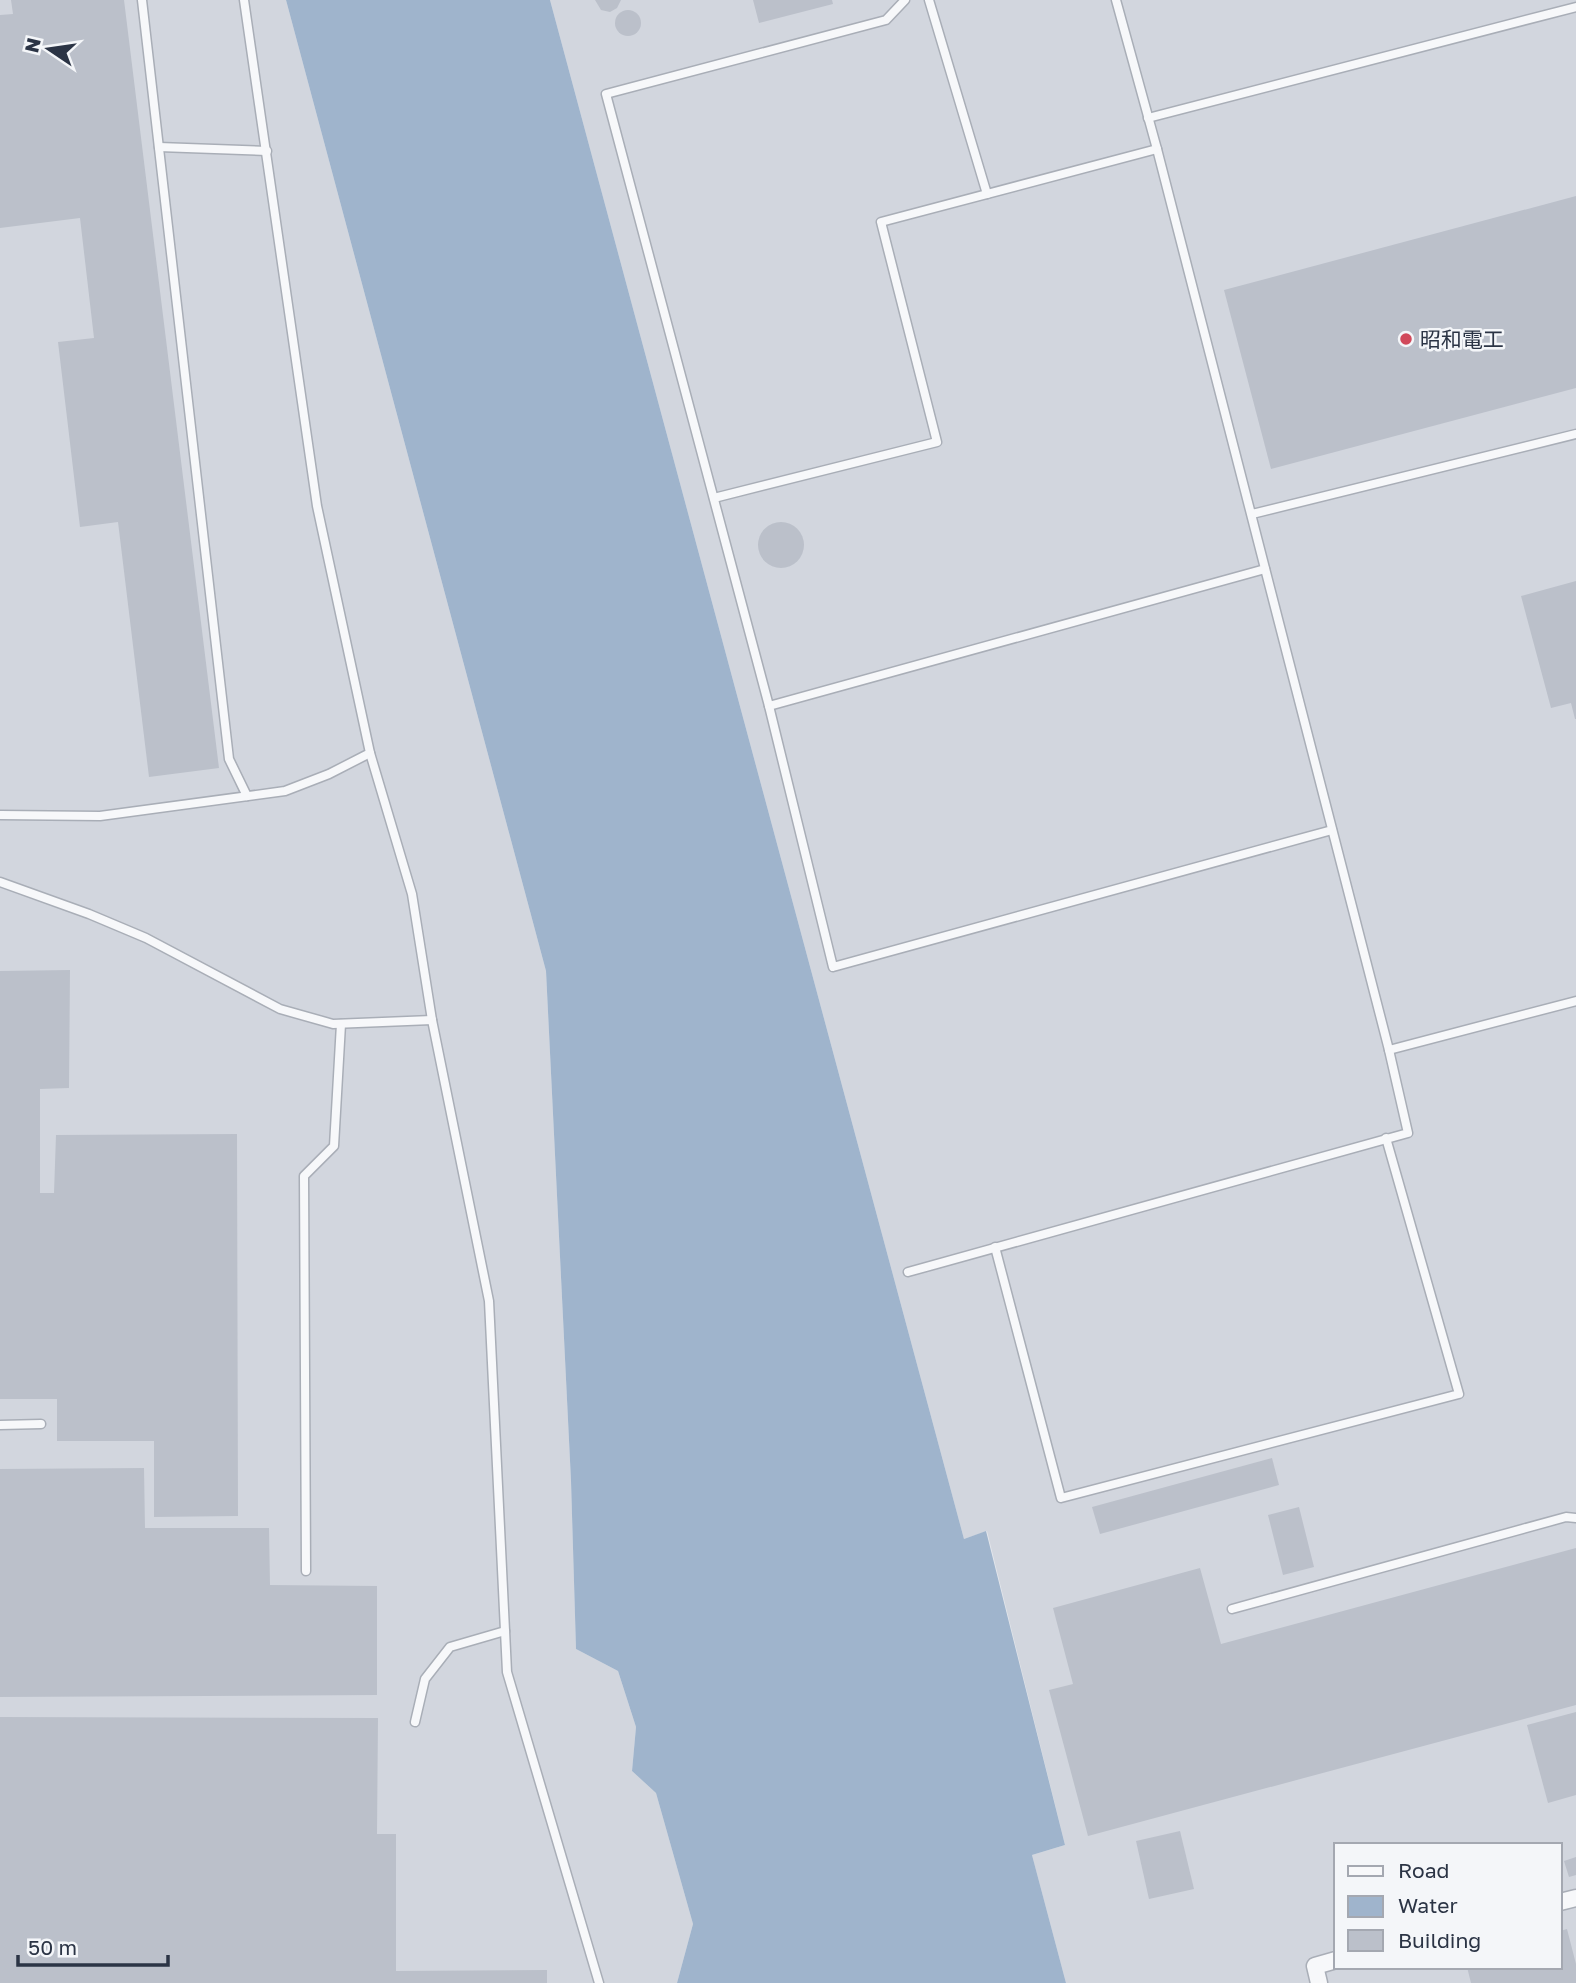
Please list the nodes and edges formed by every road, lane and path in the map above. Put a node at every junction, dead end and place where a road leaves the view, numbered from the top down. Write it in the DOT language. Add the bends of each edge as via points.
graph roads {
  1 [pos="142,0"];
  2 [pos="244,0"];
  3 [pos="905,0"];
  4 [pos="929,0"];
  5 [pos="1116,0"];
  6 [pos="1576,7"];
  7 [pos="1148,118"];
  8 [pos="159,147"];
  9 [pos="1157,149"];
  10 [pos="267,151"];
  11 [pos="987,194"];
  12 [pos="1576,433"];
  13 [pos="714,498"];
  14 [pos="1252,514"];
  15 [pos="1265,569"];
  16 [pos="769,706"];
  17 [pos="370,753"];
  18 [pos="247,796"];
  19 [pos="0,816"];
  20 [pos="1332,830"];
  21 [pos="0,882"];
  22 [pos="1576,1001"];
  23 [pos="432,1020"];
  24 [pos="341,1024"];
  25 [pos="1389,1050"];
  26 [pos="1386,1139"];
  27 [pos="995,1247"];
  28 [pos="908,1272"];
  29 [pos="41,1424"];
  30 [pos="0,1425"];
  31 [pos="1576,1518"];
  32 [pos="306,1571"];
  33 [pos="1232,1609"];
  34 [pos="505,1631"];
  35 [pos="415,1722"];
  36 [pos="1334,1961"];
  37 [pos="599,1983"];
  38 [pos="1319,1983"];
  1 -- 8 [label="lane"];
  2 -- 10 [label="lane"];
  3 -- 13 [label="lane" via="886,20 606,94"];
  4 -- 11 [label="lane"];
  5 -- 7 [label="lane"];
  6 -- 7 [label="lane"];
  7 -- 9 [label="lane"];
  8 -- 10 [label="lane"];
  8 -- 18 [label="lane" via="229,759"];
  9 -- 11 [label="lane"];
  9 -- 14 [label="lane"];
  10 -- 17 [label="lane" via="317,506"];
  11 -- 13 [label="lane" via="881,222 937,442"];
  12 -- 14 [label="lane"];
  13 -- 16 [label="lane"];
  14 -- 15 [label="lane"];
  15 -- 16 [label="lane"];
  15 -- 20 [label="lane"];
  16 -- 20 [label="lane" via="833,967"];
  17 -- 18 [label="lane" via="285,791"];
  17 -- 23 [label="lane" via="412,894"];
  18 -- 19 [label="lane" via="100,816"];
  20 -- 25 [label="lane"];
  21 -- 24 [label="lane" via="146,938 280,1009"];
  22 -- 25 [label="lane"];
  23 -- 24 [label="lane"];
  23 -- 34 [label="lane" via="489,1301"];
  24 -- 32 [label="lane" via="334,1146 304,1177"];
  25 -- 26 [label="lane" via="1408,1133"];
  26 -- 27 [label="lane"];
  26 -- 27 [label="lane" via="1459,1394 1061,1497"];
  27 -- 28 [label="lane"];
  29 -- 30 [label="lane"];
  31 -- 33 [label="lane" via="1566,1517"];
  34 -- 35 [label="lane" via="450,1647 425,1679"];
  34 -- 37 [label="lane" via="507,1672"];
  36 -- 38 [label="street" via="1315,1966"];
}
